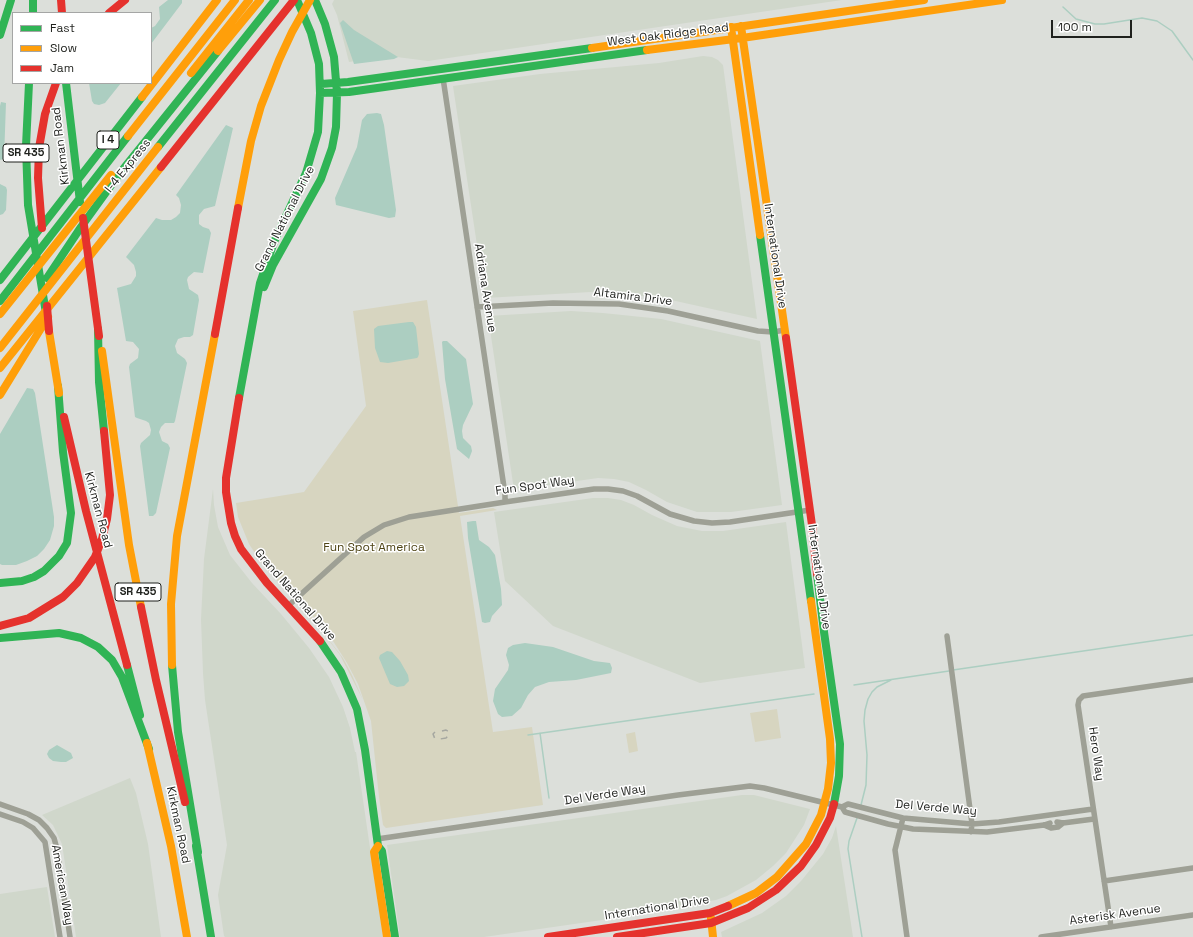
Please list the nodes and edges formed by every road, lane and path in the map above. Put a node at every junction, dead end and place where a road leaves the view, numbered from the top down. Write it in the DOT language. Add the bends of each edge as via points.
graph roads {
  1 [pos="11,0"];
  2 [pos="33,0"];
  3 [pos="125,0"];
  4 [pos="217,0"];
  5 [pos="235,0"];
  6 [pos="249,0"];
  7 [pos="260,0"];
  8 [pos="275,0"];
  9 [pos="294,0"];
  10 [pos="297,0"];
  11 [pos="924,0"];
  12 [pos="1002,0"];
  13 [pos="61,1"];
  14 [pos="314,1"];
  15 [pos="974,2"];
  16 [pos="33,12"];
  17 [pos="62,12"];
  18 [pos="110,12"];
  19 [pos="741,26"];
  20 [pos="731,27"];
  21 [pos="0,35"];
  22 [pos="742,38"];
  23 [pos="733,39"];
  24 [pos="443,78"];
  25 [pos="337,83"];
  26 [pos="29,84"];
  27 [pos="66,84"];
  28 [pos="152,84"];
  29 [pos="152,84"];
  30 [pos="321,84"];
  31 [pos="55,86"];
  32 [pos="320,93"];
  33 [pos="337,93"];
  34 [pos="752,174"];
  35 [pos="755,199"];
  36 [pos="767,199"];
  37 [pos="770,222"];
  38 [pos="79,268"];
  39 [pos="0,280"];
  40 [pos="0,301"];
  41 [pos="477,307"];
  42 [pos="256,308"];
  43 [pos="0,314"];
  44 [pos="98,329"];
  45 [pos="785,330"];
  46 [pos="49,331"];
  47 [pos="773,332"];
  48 [pos="8,338"];
  49 [pos="0,348"];
  50 [pos="0,368"];
  51 [pos="58,386"];
  52 [pos="0,395"];
  53 [pos="505,502"];
  54 [pos="810,510"];
  55 [pos="798,512"];
  56 [pos="0,583"];
  57 [pos="288,606"];
  58 [pos="0,626"];
  59 [pos="947,636"];
  60 [pos="0,638"];
  61 [pos="1193,680"];
  62 [pos="149,749"];
  63 [pos="825,802"];
  64 [pos="0,804"];
  65 [pos="838,806"];
  66 [pos="1093,809"];
  67 [pos="0,814"];
  68 [pos="1043,816"];
  69 [pos="903,818"];
  70 [pos="1094,819"];
  71 [pos="44,824"];
  72 [pos="972,824"];
  73 [pos="1047,824"];
  74 [pos="901,826"];
  75 [pos="37,831"];
  76 [pos="971,832"];
  77 [pos="378,843"];
  78 [pos="57,849"];
  79 [pos="47,850"];
  80 [pos="198,852"];
  81 [pos="1193,868"];
  82 [pos="1104,881"];
  83 [pos="710,913"];
  84 [pos="1193,915"];
  85 [pos="711,923"];
  86 [pos="633,925"];
  87 [pos="1111,927"];
  88 [pos="60,937"];
  89 [pos="70,937"];
  90 [pos="187,937"];
  91 [pos="211,937"];
  92 [pos="387,937"];
  93 [pos="395,937"];
  94 [pos="548,937"];
  95 [pos="618,937"];
  96 [pos="713,937"];
  97 [pos="907,937"];
  98 [pos="1041,937"];
  1 -- 21 [label="main road"];
  2 -- 16 [label="main road"];
  3 -- 18 [label="main road"];
  4 -- 28 [label="main road, I 4"];
  5 -- 40 [label="main road, I-4 Express"];
  6 -- 43 [label="main road"];
  7 -- 48 [label="main road" via="120,172"];
  8 -- 48 [label="main road, I-4 Express"];
  9 -- 38 [label="main road"];
  10 -- 30 [label="main road, Grand National Drive" via="317,55"];
  11 -- 19 [label="main road, West Oak Ridge Road"];
  12 -- 15 [label="main road, West Oak Ridge Road"];
  13 -- 17 [label="main road"];
  14 -- 25 [label="main road, Grand National Drive" via="330,38"];
  14 -- 80 [label="main road" via="290,36 261,106 249,149 177,536 172,579 172,673 178,732"];
  15 -- 22 [label="main road, West Oak Ridge Road" via="846,24"];
  19 -- 20 [label="main road, West Oak Ridge Road"];
  19 -- 22 [label="main road, International Drive"];
  20 -- 23 [label="main road, International Drive"];
  20 -- 25 [label="main road, West Oak Ridge Road"];
  22 -- 23 [label="main road, West Oak Ridge Road"];
  22 -- 36 [label="main road, International Drive"];
  23 -- 24 [label="main road, West Oak Ridge Road"];
  23 -- 34 [label="main road, International Drive"];
  24 -- 33 [label="main road, West Oak Ridge Road"];
  24 -- 41 [label="street, Adriana Avenue"];
  25 -- 30 [label="main road, West Oak Ridge Road"];
  25 -- 33 [label="main road, Grand National Drive"];
  26 -- 46 [label="main road, Kirkman Road / SR 435" via="26,156 30,223"];
  27 -- 44 [label="main road, Kirkman Road / SR 435"];
  29 -- 39 [label="main road, I 4"];
  30 -- 32 [label="main road, Grand National Drive"];
  31 -- 46 [label="main road" via="39,143 38,173"];
  32 -- 33 [label="main road, West Oak Ridge Road"];
  32 -- 42 [label="main road, Grand National Drive" via="318,132 309,163 264,268"];
  33 -- 42 [label="main road, Grand National Drive" via="336,127 321,179 273,265"];
  34 -- 35 [label="main road, International Drive"];
  34 -- 36 [label="main road"];
  35 -- 37 [label="main road" via="761,204"];
  35 -- 47 [label="main road, International Drive"];
  36 -- 37 [label="main road, International Drive"];
  37 -- 45 [label="main road, International Drive"];
  38 -- 50 [label="main road"];
  38 -- 52 [label="main road"];
  41 -- 47 [label="street, Altamira Drive" via="553,302 619,304"];
  41 -- 53 [label="street, Adriana Avenue"];
  42 -- 57 [label="main road, Grand National Drive" via="229,456 227,498 231,523 241,548"];
  44 -- 58 [label="main road" via="99,382 110,495 104,534 89,566 70,590 51,606 24,619"];
  44 -- 80 [label="main road, Kirkman Road / SR 435" via="129,545 143,622"];
  45 -- 47 [label="street, Altamira Drive"];
  45 -- 54 [label="main road, International Drive"];
  46 -- 51 [label="main road, Kirkman Road / SR 435"];
  47 -- 55 [label="main road, International Drive"];
  48 -- 49 [label="main road, I-4 Express"];
  51 -- 56 [label="main road" via="63,452 71,508 70,534 59,556 41,573 22,581"];
  51 -- 62 [label="main road, Kirkman Road / SR 435" via="78,482"];
  53 -- 55 [label="street, Fun Spot Way" via="608,489 637,496 682,518 712,523"];
  53 -- 57 [label="street, Fun Spot Way" via="409,516 384,525 355,544"];
  54 -- 55 [label="street, Fun Spot Way"];
  54 -- 65 [label="main road, International Drive" via="840,744"];
  55 -- 63 [label="main road, International Drive" via="830,739 831,775"];
  57 -- 77 [label="main road, Grand National Drive" via="319,639 334,660 342,672 357,709"];
  59 -- 72 [label="street"];
  60 -- 62 [label="main road" via="59,633 81,638 98,647 121,673"];
  61 -- 66 [label="street, Hero Way" via="1083,696 1079,700"];
  62 -- 90 [label="main road, Kirkman Road / SR 435" via="172,852"];
  63 -- 65 [label="street, Del Verde Way"];
  63 -- 77 [label="street, Del Verde Way" via="750,786 678,795"];
  63 -- 83 [label="main road, International Drive" via="806,844 777,878 745,899"];
  64 -- 71 [label="street, American Way" via="28,814"];
  65 -- 69 [label="street, Del Verde Way" via="848,804"];
  65 -- 74 [label="street, Del Verde Way" via="845,812"];
  65 -- 85 [label="main road, International Drive" via="816,845 785,882 748,908"];
  66 -- 68 [label="street, Del Verde Way"];
  66 -- 70 [label="street, Hero Way"];
  67 -- 75 [label="street" via="23,822"];
  68 -- 72 [label="street, Del Verde Way"];
  68 -- 73 [label="street"];
  69 -- 72 [label="street, Del Verde Way"];
  69 -- 74 [label="street"];
  70 -- 73 [label="street, Del Verde Way" via="1060,823 1058,827 1051,828"];
  70 -- 82 [label="street, Hero Way"];
  71 -- 75 [label="street"];
  71 -- 78 [label="street, American Way" via="54,838"];
  72 -- 76 [label="street"];
  73 -- 76 [label="street, Del Verde Way"];
  74 -- 76 [label="street, Del Verde Way"];
  74 -- 97 [label="street" via="896,860"];
  75 -- 79 [label="street, American Way"];
  77 -- 92 [label="main road, Grand National Drive" via="374,852"];
  77 -- 93 [label="main road, Grand National Drive" via="382,852"];
  78 -- 79 [label="street"];
  78 -- 89 [label="street, American Way"];
  79 -- 88 [label="street, American Way"];
  80 -- 91 [label="main road, Kirkman Road / SR 435"];
  81 -- 82 [label="street"];
  82 -- 87 [label="street, Hero Way"];
  83 -- 85 [label="main road"];
  83 -- 86 [label="main road, International Drive"];
  84 -- 87 [label="street, Asterisk Avenue"];
  85 -- 95 [label="main road, International Drive"];
  85 -- 96 [label="main road"];
  86 -- 94 [label="main road, International Drive"];
  86 -- 95 [label="main road"];
  87 -- 98 [label="street, Asterisk Avenue"];
}
